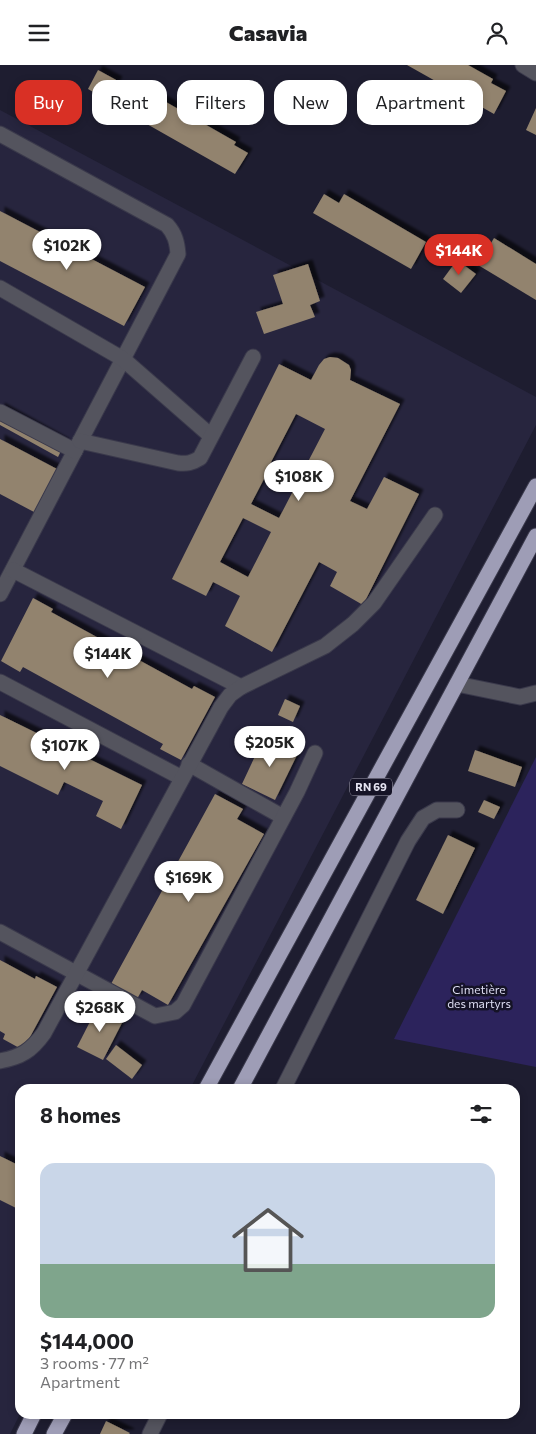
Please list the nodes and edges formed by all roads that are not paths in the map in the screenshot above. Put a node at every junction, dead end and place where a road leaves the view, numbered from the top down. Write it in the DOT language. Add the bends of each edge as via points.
graph roads {
  1 [pos="523,65"];
  2 [pos="536,73"];
  3 [pos="0,134"];
  4 [pos="0,288"];
  5 [pos="253,357"];
  6 [pos="123,359"];
  7 [pos="0,412"];
  8 [pos="212,436"];
  9 [pos="78,446"];
  10 [pos="536,486"];
  11 [pos="435,515"];
  12 [pos="536,536"];
  13 [pos="12,570"];
  14 [pos="1,589"];
  15 [pos="0,683"];
  16 [pos="458,683"];
  17 [pos="240,687"];
  18 [pos="536,693"];
  19 [pos="315,753"];
  20 [pos="189,764"];
  21 [pos="182,778"];
  22 [pos="457,810"];
  23 [pos="283,817"];
  24 [pos="0,933"];
  25 [pos="76,973"];
  26 [pos="0,1061"];
  27 [pos="209,1084"];
  28 [pos="243,1084"];
  29 [pos="286,1084"];
  30 [pos="32,1419"];
  31 [pos="62,1419"];
  32 [pos="158,1419"];
  33 [pos="24,1434"];
  34 [pos="54,1434"];
  35 [pos="150,1434"];
  1 -- 2 [label="lane"];
  3 -- 6 [label="lane" via="167,225 174,233 178,254"];
  4 -- 6 [label="lane"];
  5 -- 8 [label="lane"];
  6 -- 8 [label="lane"];
  6 -- 9 [label="lane"];
  7 -- 9 [label="lane"];
  8 -- 9 [label="lane" via="200,458 186,464"];
  9 -- 13 [label="lane"];
  10 -- 27 [label="highway, RN 69"];
  11 -- 17 [label="lane" via="374,603 353,624 325,645"];
  12 -- 16 [label="highway, RN 69"];
  13 -- 14 [label="lane"];
  13 -- 17 [label="lane"];
  15 -- 21 [label="lane"];
  16 -- 18 [label="lane" via="520,697"];
  16 -- 28 [label="highway, RN 69"];
  17 -- 20 [label="lane" via="221,707"];
  19 -- 23 [label="lane"];
  20 -- 21 [label="lane"];
  20 -- 23 [label="lane"];
  21 -- 25 [label="lane"];
  22 -- 29 [label="lane" via="437,810 423,818 408,841"];
  23 -- 25 [label="lane" via="183,1005 174,1012 155,1016"];
  24 -- 25 [label="lane"];
  25 -- 26 [label="lane" via="36,1044 26,1053"];
  30 -- 33 [label="highway"];
  31 -- 34 [label="highway"];
  32 -- 35 [label="lane"];
}
